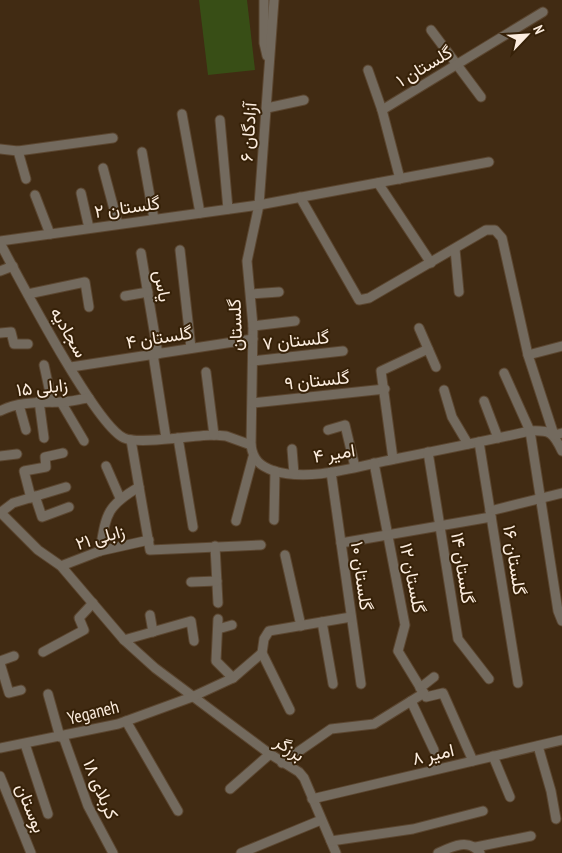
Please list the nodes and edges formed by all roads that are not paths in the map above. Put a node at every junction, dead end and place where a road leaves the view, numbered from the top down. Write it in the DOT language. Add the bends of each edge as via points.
graph roads {
  1 [pos="263,1"];
  2 [pos="275,1"];
  3 [pos="543,12"];
  4 [pos="431,30"];
  5 [pos="268,61"];
  6 [pos="457,64"];
  7 [pos="368,70"];
  8 [pos="480,97"];
  9 [pos="304,100"];
  10 [pos="267,108"];
  11 [pos="382,110"];
  12 [pos="182,114"];
  13 [pos="220,120"];
  14 [pos="113,138"];
  15 [pos="0,149"];
  16 [pos="18,151"];
  17 [pos="142,152"];
  18 [pos="489,162"];
  19 [pos="103,168"];
  20 [pos="400,178"];
  21 [pos="26,179"];
  22 [pos="378,183"];
  23 [pos="81,193"];
  24 [pos="35,195"];
  25 [pos="300,197"];
  26 [pos="259,205"];
  27 [pos="228,209"];
  28 [pos="200,213"];
  29 [pos="154,220"];
  30 [pos="118,224"];
  31 [pos="89,228"];
  32 [pos="50,234"];
  33 [pos="0,242"];
  34 [pos="455,249"];
  35 [pos="180,250"];
  36 [pos="141,253"];
  37 [pos="430,264"];
  38 [pos="12,266"];
  39 [pos="0,271"];
  40 [pos="148,292"];
  41 [pos="279,292"];
  42 [pos="459,292"];
  43 [pos="28,294"];
  44 [pos="251,294"];
  45 [pos="124,296"];
  46 [pos="89,307"];
  47 [pos="295,321"];
  48 [pos="253,326"];
  49 [pos="419,328"];
  50 [pos="0,333"];
  51 [pos="253,339"];
  52 [pos="28,344"];
  53 [pos="562,346"];
  54 [pos="191,348"];
  55 [pos="428,350"];
  56 [pos="343,351"];
  57 [pos="156,354"];
  58 [pos="528,355"];
  59 [pos="253,361"];
  60 [pos="44,364"];
  61 [pos="71,367"];
  62 [pos="436,367"];
  63 [pos="206,372"];
  64 [pos="504,373"];
  65 [pos="385,389"];
  66 [pos="444,390"];
  67 [pos="89,398"];
  68 [pos="484,401"];
  69 [pos="39,402"];
  70 [pos="56,402"];
  71 [pos="253,403"];
  72 [pos="19,405"];
  73 [pos="0,411"];
  74 [pos="26,430"];
  75 [pos="328,430"];
  76 [pos="530,431"];
  77 [pos="558,434"];
  78 [pos="214,435"];
  79 [pos="44,438"];
  80 [pos="166,438"];
  81 [pos="178,438"];
  82 [pos="498,438"];
  83 [pos="131,440"];
  84 [pos="84,441"];
  85 [pos="479,442"];
  86 [pos="468,444"];
  87 [pos="251,445"];
  88 [pos="292,449"];
  89 [pos="562,450"];
  90 [pos="428,452"];
  91 [pos="64,453"];
  92 [pos="17,454"];
  93 [pos="0,456"];
  94 [pos="253,457"];
  95 [pos="393,459"];
  96 [pos="374,463"];
  97 [pos="106,466"];
  98 [pos="355,467"];
  99 [pos="275,471"];
  100 [pos="331,472"];
  101 [pos="294,474"];
  102 [pos="66,487"];
  103 [pos="139,487"];
  104 [pos="562,493"];
  105 [pos="33,497"];
  106 [pos="120,498"];
  107 [pos="540,500"];
  108 [pos="68,508"];
  109 [pos="0,513"];
  110 [pos="491,514"];
  111 [pos="274,520"];
  112 [pos="236,521"];
  113 [pos="193,526"];
  114 [pos="439,526"];
  115 [pos="388,534"];
  116 [pos="149,540"];
  117 [pos="341,543"];
  118 [pos="215,546"];
  119 [pos="261,546"];
  120 [pos="100,551"];
  121 [pos="285,555"];
  122 [pos="61,566"];
  123 [pos="217,581"];
  124 [pos="191,582"];
  125 [pos="93,603"];
  126 [pos="218,603"];
  127 [pos="150,615"];
  128 [pos="351,617"];
  129 [pos="218,620"];
  130 [pos="562,621"];
  131 [pos="322,622"];
  132 [pos="232,626"];
  133 [pos="301,626"];
  134 [pos="218,629"];
  135 [pos="152,632"];
  136 [pos="124,640"];
  137 [pos="194,641"];
  138 [pos="43,652"];
  139 [pos="262,653"];
  140 [pos="14,656"];
  141 [pos="0,662"];
  142 [pos="2,676"];
  143 [pos="434,677"];
  144 [pos="233,678"];
  145 [pos="490,679"];
  146 [pos="518,683"];
  147 [pos="334,684"];
  148 [pos="361,684"];
  149 [pos="21,690"];
  150 [pos="422,690"];
  151 [pos="48,694"];
  152 [pos="192,697"];
  153 [pos="411,701"];
  154 [pos="290,710"];
  155 [pos="126,721"];
  156 [pos="62,736"];
  157 [pos="562,740"];
  158 [pos="25,744"];
  159 [pos="538,746"];
  160 [pos="0,748"];
  161 [pos="434,750"];
  162 [pos="270,754"];
  163 [pos="493,756"];
  164 [pos="473,761"];
  165 [pos="282,763"];
  166 [pos="0,776"];
  167 [pos="230,789"];
  168 [pos="510,797"];
  169 [pos="312,800"];
  170 [pos="178,811"];
  171 [pos="483,811"];
  172 [pos="48,814"];
  173 [pos="321,820"];
  174 [pos="556,820"];
  175 [pos="531,836"];
  176 [pos="331,841"];
  177 [pos="452,850"];
  178 [pos="478,850"];
  179 [pos="31,853"];
  180 [pos="113,853"];
  181 [pos="241,853"];
  182 [pos="336,853"];
  183 [pos="438,853"];
  1 -- 5 [label="street, آزادگان ۶"];
  2 -- 5 [label="street, آزادگان ۶"];
  3 -- 6 [label="street, گلستان ۱"];
  4 -- 6 [label="street"];
  5 -- 10 [label="street, آزادگان ۶"];
  6 -- 8 [label="street"];
  6 -- 11 [label="street, گلستان ۱"];
  7 -- 11 [label="street"];
  9 -- 10 [label="street"];
  10 -- 26 [label="street, آزادگان ۶"];
  11 -- 20 [label="street"];
  12 -- 28 [label="street"];
  13 -- 27 [label="street"];
  14 -- 16 [label="street"];
  15 -- 16 [label="street"];
  16 -- 21 [label="street"];
  17 -- 29 [label="street"];
  18 -- 20 [label="street"];
  19 -- 30 [label="street"];
  20 -- 22 [label="street"];
  22 -- 25 [label="street"];
  22 -- 37 [label="street"];
  23 -- 31 [label="street"];
  24 -- 32 [label="street"];
  25 -- 26 [label="street"];
  25 -- 37 [label="street" via="359,300 369,298"];
  26 -- 27 [label="street, گلستان ۲"];
  26 -- 44 [label="street, گلستان" via="248,252"];
  27 -- 28 [label="street, گلستان ۲"];
  28 -- 29 [label="street, گلستان ۲"];
  29 -- 30 [label="street, گلستان ۲"];
  30 -- 31 [label="street, گلستان ۲"];
  31 -- 32 [label="street, گلستان ۲"];
  32 -- 33 [label="street, گلستان ۲"];
  33 -- 38 [label="street, سجادیه"];
  34 -- 37 [label="street"];
  34 -- 42 [label="street"];
  34 -- 58 [label="street" via="486,230 500,234"];
  35 -- 54 [label="street"];
  36 -- 40 [label="street, یاس"];
  38 -- 39 [label="street"];
  38 -- 43 [label="street, سجادیه"];
  40 -- 45 [label="street"];
  40 -- 57 [label="street, یاس"];
  41 -- 44 [label="street"];
  43 -- 46 [label="street" via="84,282"];
  43 -- 61 [label="street, سجادیه"];
  44 -- 48 [label="street, گلستان"];
  47 -- 48 [label="street"];
  48 -- 51 [label="street, گلستان"];
  49 -- 55 [label="street"];
  50 -- 52 [label="street" via="11,332 14,344"];
  51 -- 54 [label="street, گلستان ۴"];
  51 -- 59 [label="street, گلستان"];
  53 -- 58 [label="street"];
  54 -- 57 [label="street, گلستان ۴"];
  55 -- 62 [label="street"];
  55 -- 65 [label="street" via="382,371"];
  56 -- 59 [label="street, گلستان ۷"];
  57 -- 61 [label="street, گلستان ۴"];
  57 -- 80 [label="street, یاس"];
  58 -- 77 [label="street"];
  59 -- 71 [label="street, گلستان"];
  60 -- 70 [label="street"];
  61 -- 67 [label="street, سجادیه"];
  63 -- 78 [label="street"];
  64 -- 76 [label="street"];
  65 -- 71 [label="street, گلستان ۹"];
  65 -- 95 [label="street"];
  66 -- 86 [label="street" via="452,417"];
  67 -- 70 [label="street, زابلی ۱۵"];
  67 -- 83 [label="street, سجادیه" via="116,433"];
  68 -- 82 [label="street"];
  69 -- 70 [label="street, زابلی ۱۵"];
  69 -- 72 [label="street, زابلی ۱۵"];
  69 -- 79 [label="street"];
  70 -- 84 [label="street"];
  71 -- 87 [label="street, گلستان"];
  72 -- 73 [label="street, زابلی ۱۵"];
  72 -- 74 [label="street"];
  75 -- 98 [label="street" via="345,426"];
  76 -- 77 [label="street, امیر ۴" via="545,430"];
  76 -- 82 [label="street, امیر ۴"];
  76 -- 107 [label="street"];
  77 -- 89 [label="street"];
  78 -- 81 [label="street"];
  78 -- 87 [label="street"];
  80 -- 81 [label="street"];
  80 -- 83 [label="street"];
  81 -- 113 [label="street"];
  82 -- 85 [label="street, امیر ۴"];
  83 -- 103 [label="street"];
  85 -- 86 [label="street, امیر ۴"];
  85 -- 110 [label="street, گلستان ۱۶"];
  86 -- 90 [label="street, امیر ۴"];
  87 -- 94 [label="street"];
  88 -- 101 [label="street"];
  90 -- 95 [label="street, امیر ۴"];
  90 -- 114 [label="street, گلستان ۱۴"];
  91 -- 105 [label="street" via="45,457 46,467 24,471"];
  92 -- 93 [label="street"];
  94 -- 99 [label="street, امیر ۴"];
  94 -- 112 [label="street"];
  95 -- 96 [label="street, امیر ۴"];
  96 -- 98 [label="street, امیر ۴"];
  96 -- 115 [label="street, گلستان ۱۲"];
  97 -- 106 [label="street"];
  98 -- 100 [label="street, امیر ۴"];
  99 -- 101 [label="street, امیر ۴"];
  99 -- 111 [label="street"];
  100 -- 101 [label="street, امیر ۴"];
  100 -- 117 [label="street, گلستان ۱۰"];
  102 -- 105 [label="street"];
  103 -- 106 [label="street"];
  103 -- 116 [label="street"];
  104 -- 107 [label="street"];
  105 -- 108 [label="street" via="42,517"];
  105 -- 109 [label="street" via="13,503"];
  106 -- 120 [label="street" via="108,512"];
  107 -- 110 [label="street"];
  107 -- 130 [label="street"];
  109 -- 122 [label="street, برزگر" via="38,550"];
  110 -- 114 [label="street"];
  110 -- 146 [label="street, گلستان ۱۶"];
  114 -- 115 [label="street"];
  114 -- 145 [label="street, گلستان ۱۴" via="458,639"];
  115 -- 117 [label="street"];
  115 -- 150 [label="street, گلستان ۱۲" via="405,625 398,651"];
  116 -- 118 [label="street" via="150,550"];
  116 -- 120 [label="street, زابلی ۲۱"];
  117 -- 128 [label="street, گلستان ۱۰"];
  118 -- 119 [label="street"];
  118 -- 123 [label="street"];
  120 -- 122 [label="street, زابلی ۲۱"];
  121 -- 133 [label="street"];
  122 -- 125 [label="street, برزگر"];
  123 -- 124 [label="street"];
  123 -- 126 [label="street"];
  125 -- 136 [label="street, برزگر"];
  125 -- 138 [label="street" via="79,618 84,630"];
  127 -- 135 [label="street"];
  128 -- 131 [label="street"];
  128 -- 148 [label="street, گلستان ۱۰"];
  129 -- 134 [label="street"];
  131 -- 133 [label="street"];
  131 -- 147 [label="street"];
  132 -- 134 [label="street"];
  133 -- 139 [label="street" via="269,631"];
  134 -- 144 [label="street" via="216,661"];
  135 -- 136 [label="street"];
  135 -- 137 [label="street" via="191,621"];
  136 -- 152 [label="street, برزگر"];
  139 -- 144 [label="street, Yeganeh"];
  139 -- 154 [label="street"];
  140 -- 141 [label="street"];
  141 -- 142 [label="street"];
  142 -- 149 [label="street" via="9,693"];
  143 -- 150 [label="street"];
  144 -- 152 [label="street, Yeganeh"];
  150 -- 153 [label="street"];
  150 -- 164 [label="street" via="426,697 443,693"];
  151 -- 156 [label="street, کربلای ۱۸"];
  152 -- 155 [label="street, Yeganeh"];
  152 -- 162 [label="street, برزگر"];
  153 -- 161 [label="street"];
  153 -- 165 [label="street" via="374,724 331,729"];
  155 -- 156 [label="street, Yeganeh"];
  155 -- 170 [label="street"];
  156 -- 158 [label="street, Yeganeh"];
  156 -- 180 [label="street, کربلای ۱۸" via="88,806"];
  157 -- 159 [label="street, امیر ۸"];
  158 -- 160 [label="street, Yeganeh"];
  158 -- 172 [label="street"];
  159 -- 163 [label="street, امیر ۸"];
  159 -- 174 [label="street"];
  162 -- 165 [label="street, برزگر"];
  162 -- 167 [label="street"];
  163 -- 164 [label="street, امیر ۸"];
  163 -- 168 [label="street"];
  164 -- 169 [label="street, امیر ۸"];
  165 -- 169 [label="street, برزگر" via="301,775"];
  166 -- 179 [label="street, بوستان"];
  169 -- 173 [label="street, برزگر"];
  171 -- 176 [label="street" via="413,829"];
  173 -- 176 [label="street, برزگر"];
  173 -- 181 [label="street"];
  175 -- 178 [label="street"];
  176 -- 182 [label="street, برزگر"];
  177 -- 178 [label="street" via="462,844"];
  177 -- 183 [label="street"];
}
